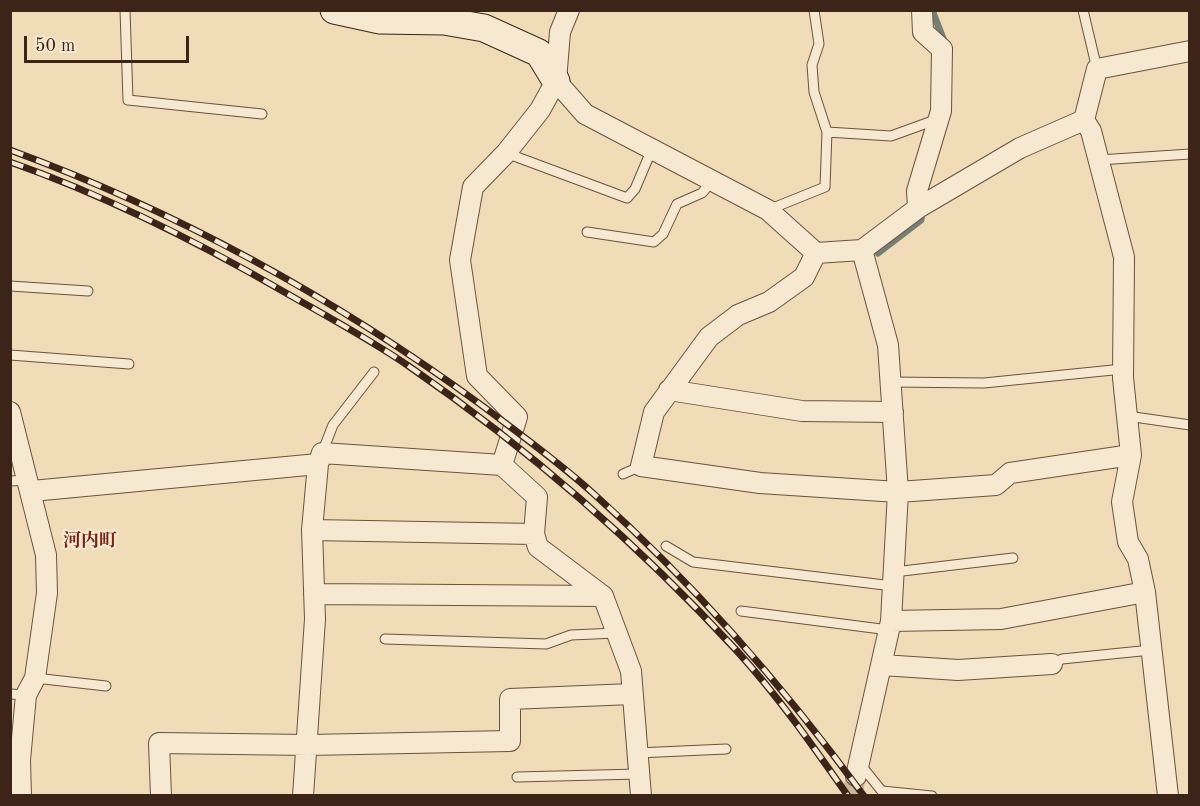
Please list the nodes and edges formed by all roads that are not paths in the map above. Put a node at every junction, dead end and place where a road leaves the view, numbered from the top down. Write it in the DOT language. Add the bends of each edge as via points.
graph roads {
  1 [pos="125,10"];
  2 [pos="334,10"];
  3 [pos="569,10"];
  4 [pos="814,10"];
  5 [pos="922,10"];
  6 [pos="1083,10"];
  7 [pos="1190,51"];
  8 [pos="1097,69"];
  9 [pos="556,81"];
  10 [pos="262,114"];
  11 [pos="939,118"];
  12 [pos="1084,120"];
  13 [pos="826,132"];
  14 [pos="652,149"];
  15 [pos="506,153"];
  16 [pos="1190,154"];
  17 [pos="1099,160"];
  18 [pos="712,181"];
  19 [pos="918,208"];
  20 [pos="768,210"];
  21 [pos="587,232"];
  22 [pos="862,250"];
  23 [pos="816,253"];
  24 [pos="10,286"];
  25 [pos="88,291"];
  26 [pos="10,355"];
  27 [pos="129,364"];
  28 [pos="1123,369"];
  29 [pos="374,372"];
  30 [pos="891,382"];
  31 [pos="669,390"];
  32 [pos="10,412"];
  33 [pos="893,412"];
  34 [pos="1126,416"];
  35 [pos="1190,425"];
  36 [pos="1131,455"];
  37 [pos="320,458"];
  38 [pos="502,465"];
  39 [pos="641,466"];
  40 [pos="623,474"];
  41 [pos="24,484"];
  42 [pos="898,492"];
  43 [pos="312,530"];
  44 [pos="534,534"];
  45 [pos="666,546"];
  46 [pos="1013,558"];
  47 [pos="893,579"];
  48 [pos="1145,592"];
  49 [pos="314,594"];
  50 [pos="603,596"];
  51 [pos="741,611"];
  52 [pos="890,625"];
  53 [pos="616,633"];
  54 [pos="385,639"];
  55 [pos="1151,650"];
  56 [pos="1052,664"];
  57 [pos="882,665"];
  58 [pos="106,686"];
  59 [pos="24,689"];
  60 [pos="632,694"];
  61 [pos="308,745"];
  62 [pos="726,749"];
  63 [pos="637,753"];
  64 [pos="858,770"];
  65 [pos="639,774"];
  66 [pos="517,777"];
  67 [pos="883,793"];
  68 [pos="21,795"];
  69 [pos="161,795"];
  70 [pos="303,795"];
  71 [pos="641,795"];
  72 [pos="932,795"];
  73 [pos="1168,795"];
  1 -- 10 [label="lane" via="128,100"];
  2 -- 9 [label="street" via="380,20 444,21 484,28 539,53"];
  3 -- 9 [label="street" via="560,32"];
  4 -- 13 [label="lane" via="819,44 812,65 814,92"];
  5 -- 11 [label="street" via="923,32 942,49"];
  6 -- 8 [label="lane"];
  7 -- 8 [label="street"];
  8 -- 12 [label="street"];
  9 -- 14 [label="street" via="585,114"];
  9 -- 15 [label="street" via="540,110"];
  11 -- 13 [label="lane" via="891,136"];
  11 -- 19 [label="street" via="918,191"];
  12 -- 17 [label="street" via="1091,130"];
  12 -- 19 [label="street" via="1020,148"];
  13 -- 20 [label="lane" via="825,187"];
  14 -- 15 [label="lane" via="635,189 627,198"];
  14 -- 18 [label="street"];
  15 -- 38 [label="street" via="473,188 460,260 477,376 517,417"];
  16 -- 17 [label="lane"];
  17 -- 28 [label="street" via="1124,257"];
  18 -- 20 [label="street"];
  18 -- 21 [label="lane" via="702,193 677,204 663,234 654,242"];
  19 -- 22 [label="street"];
  20 -- 23 [label="street"];
  22 -- 23 [label="street"];
  22 -- 30 [label="street" via="888,345"];
  23 -- 31 [label="street" via="804,277 769,302 738,315 709,337"];
  24 -- 25 [label="lane"];
  26 -- 27 [label="lane"];
  28 -- 30 [label="lane" via="984,383"];
  28 -- 34 [label="street"];
  29 -- 37 [label="lane" via="333,425"];
  30 -- 33 [label="street"];
  31 -- 33 [label="street" via="801,411"];
  31 -- 39 [label="street" via="654,412"];
  32 -- 41 [label="street"];
  33 -- 42 [label="street"];
  34 -- 35 [label="lane"];
  34 -- 36 [label="street"];
  36 -- 42 [label="street" via="1010,473 996,485"];
  36 -- 48 [label="street" via="1122,502 1128,542 1138,559"];
  37 -- 38 [label="street"];
  37 -- 41 [label="street"];
  37 -- 43 [label="street"];
  38 -- 44 [label="street" via="537,497"];
  39 -- 40 [label="lane"];
  39 -- 42 [label="street" via="760,483"];
  41 -- 59 [label="street" via="46,555 46,584"];
  42 -- 47 [label="street"];
  43 -- 44 [label="street"];
  43 -- 49 [label="street"];
  44 -- 50 [label="street" via="538,547"];
  45 -- 47 [label="lane" via="693,562"];
  46 -- 47 [label="lane"];
  47 -- 52 [label="street"];
  48 -- 52 [label="street" via="1001,619"];
  48 -- 55 [label="street"];
  49 -- 50 [label="street"];
  49 -- 61 [label="street"];
  50 -- 53 [label="street"];
  51 -- 52 [label="lane"];
  52 -- 57 [label="street"];
  53 -- 54 [label="lane" via="571,635 546,644"];
  53 -- 60 [label="street" via="631,671"];
  55 -- 56 [label="lane" via="1062,659"];
  55 -- 73 [label="street"];
  56 -- 57 [label="street" via="958,670"];
  57 -- 64 [label="street"];
  58 -- 59 [label="lane"];
  59 -- 68 [label="street"];
  60 -- 61 [label="street" via="510,699 510,741"];
  60 -- 63 [label="street"];
  61 -- 69 [label="street" via="159,743"];
  61 -- 70 [label="street"];
  62 -- 63 [label="lane"];
  63 -- 65 [label="street"];
  64 -- 67 [label="lane"];
  65 -- 66 [label="lane"];
  65 -- 71 [label="street"];
  67 -- 72 [label="lane"];
}
